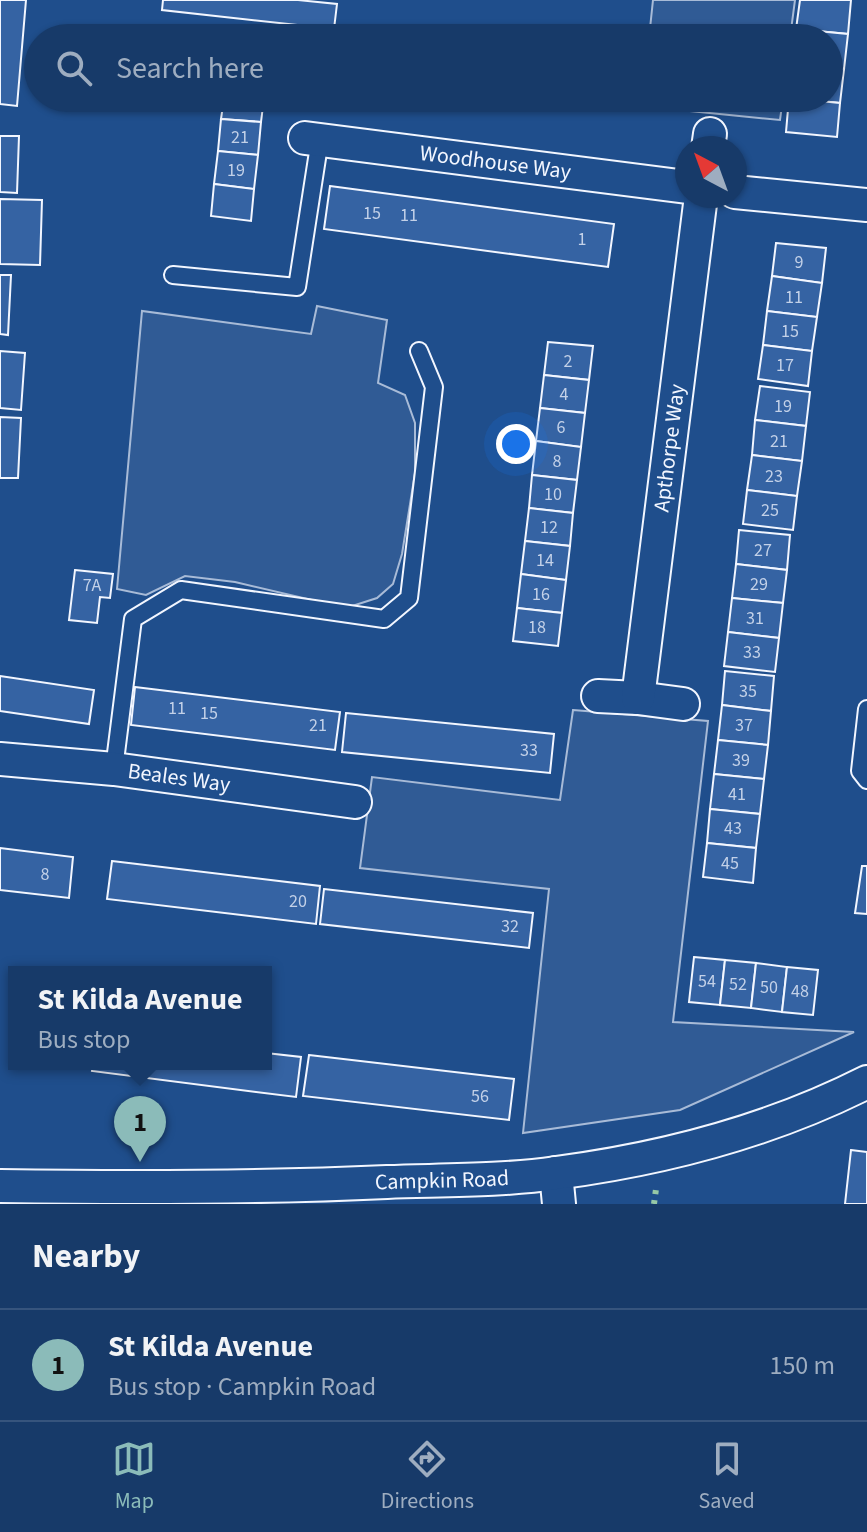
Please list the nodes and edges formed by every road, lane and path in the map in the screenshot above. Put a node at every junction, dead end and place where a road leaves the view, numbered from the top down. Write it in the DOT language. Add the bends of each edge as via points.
graph roads {
  1 [pos="312,138"];
  2 [pos="675,185"];
  3 [pos="747,193"];
  4 [pos="867,205"];
  5 [pos="699,208"];
  6 [pos="173,275"];
  7 [pos="419,351"];
  8 [pos="598,696"];
  9 [pos="638,698"];
  10 [pos="683,704"];
  11 [pos="867,709"];
  12 [pos="0,759"];
  13 [pos="114,769"];
  14 [pos="867,780"];
  15 [pos="355,802"];
  16 [pos="867,1082"];
  17 [pos="0,1186"];
  18 [pos="558,1189"];
  1 -- 2 [label="street, Woodhouse Way"];
  1 -- 6 [label="lane" via="297,287"];
  3 -- 4 [label="street"];
  5 -- 9 [label="street, Apthorpe Way"];
  7 -- 13 [label="lane" via="434,387 409,598 384,619 181,590 133,619"];
  8 -- 9 [label="street"];
  9 -- 10 [label="street"];
  11 -- 14 [label="lane" via="860,771"];
  12 -- 13 [label="street, Beales Way"];
  13 -- 15 [label="street, Beales Way"];
  16 -- 18 [label="street, Campkin Road" via="775,1123 649,1157"];
  17 -- 18 [label="street, Campkin Road"];
}
